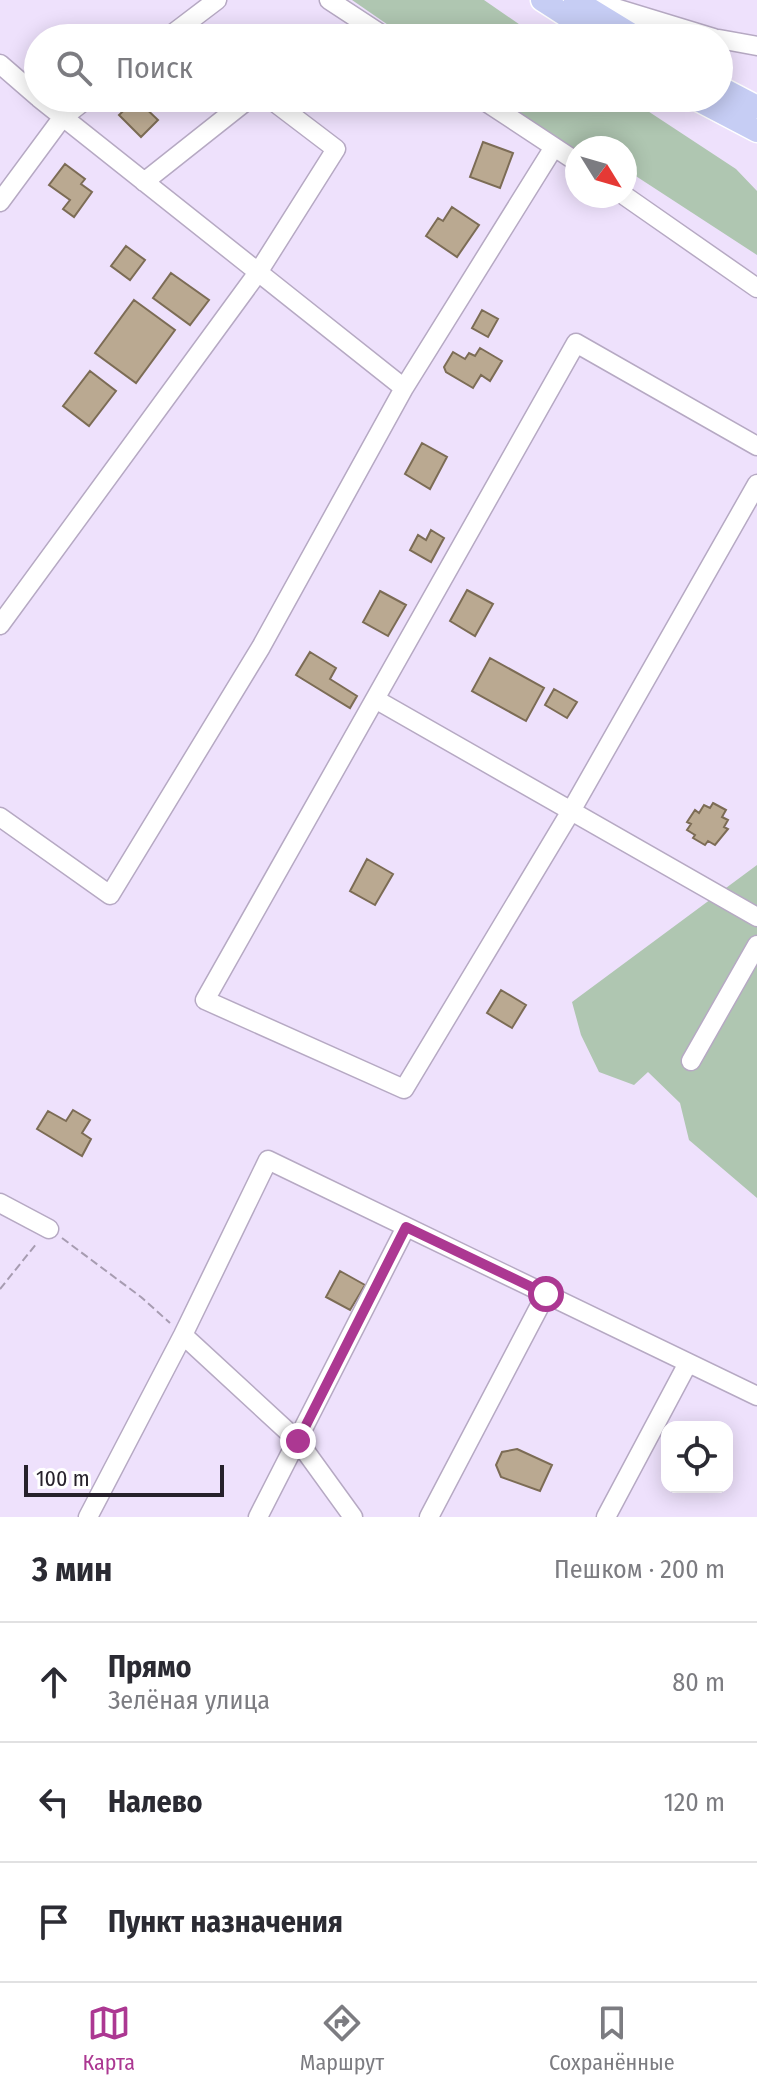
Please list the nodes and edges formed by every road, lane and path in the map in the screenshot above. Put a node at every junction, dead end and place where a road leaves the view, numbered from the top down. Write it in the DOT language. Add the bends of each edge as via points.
graph roads {
  1 [pos="217,0"];
  2 [pos="329,0"];
  3 [pos="575,0"];
  4 [pos="589,0"];
  5 [pos="544,2"];
  6 [pos="185,24"];
  7 [pos="366,24"];
  8 [pos="579,24"];
  9 [pos="614,24"];
  10 [pos="667,24"];
  11 [pos="733,42"];
  12 [pos="757,46"];
  13 [pos="0,64"];
  14 [pos="24,85"];
  15 [pos="733,94"];
  16 [pos="757,107"];
  17 [pos="55,112"];
  18 [pos="70,112"];
  19 [pos="232,112"];
  20 [pos="287,112"];
  21 [pos="501,112"];
  22 [pos="721,112"];
  23 [pos="62,118"];
  24 [pos="757,131"];
  25 [pos="554,147"];
  26 [pos="565,154"];
  27 [pos="144,182"];
  28 [pos="0,202"];
  29 [pos="637,204"];
  30 [pos="259,271"];
  31 [pos="757,288"];
  32 [pos="404,388"];
  33 [pos="757,446"];
  34 [pos="757,484"];
  35 [pos="0,625"];
  36 [pos="375,699"];
  37 [pos="571,811"];
  38 [pos="0,817"];
  39 [pos="757,917"];
  40 [pos="757,945"];
  41 [pos="691,1061"];
  42 [pos="0,1203"];
  43 [pos="406,1227"];
  44 [pos="49,1229"];
  45 [pos="0,1289"];
  46 [pos="546,1294"];
  47 [pos="183,1335"];
  48 [pos="688,1363"];
  49 [pos="757,1396"];
  50 [pos="298,1441"];
  51 [pos="88,1517"];
  52 [pos="258,1517"];
  53 [pos="353,1517"];
  54 [pos="429,1517"];
  55 [pos="606,1517"];
  1 -- 6 [label="street"];
  2 -- 7 [label="street"];
  3 -- 9 [label="main road"];
  4 -- 10 [label="street"];
  5 -- 8 [label="main road"];
  11 -- 12 [label="street"];
  13 -- 14 [label="street"];
  15 -- 16 [label="main road"];
  17 -- 23 [label="street"];
  18 -- 23 [label="street"];
  19 -- 27 [label="street"];
  20 -- 30 [label="street" via="336,149"];
  21 -- 25 [label="street"];
  22 -- 24 [label="main road"];
  23 -- 27 [label="street"];
  23 -- 28 [label="street"];
  25 -- 26 [label="street"];
  25 -- 32 [label="street"];
  27 -- 30 [label="street"];
  29 -- 31 [label="street"];
  30 -- 32 [label="street"];
  30 -- 35 [label="street"];
  32 -- 38 [label="street" via="261,647 110,895"];
  33 -- 36 [label="street" via="576,343"];
  34 -- 37 [label="street"];
  36 -- 37 [label="street"];
  36 -- 37 [label="street" via="205,1000 404,1089"];
  37 -- 39 [label="street"];
  40 -- 41 [label="street"];
  42 -- 44 [label="street"];
  43 -- 46 [label="street"];
  43 -- 47 [label="street" via="268,1160"];
  43 -- 50 [label="street"];
  44 -- 45 [label="path"];
  44 -- 47 [label="path"];
  46 -- 48 [label="street"];
  46 -- 54 [label="street"];
  47 -- 50 [label="street"];
  47 -- 51 [label="street"];
  48 -- 49 [label="street"];
  48 -- 55 [label="street"];
  50 -- 52 [label="street"];
  50 -- 53 [label="street"];
}
